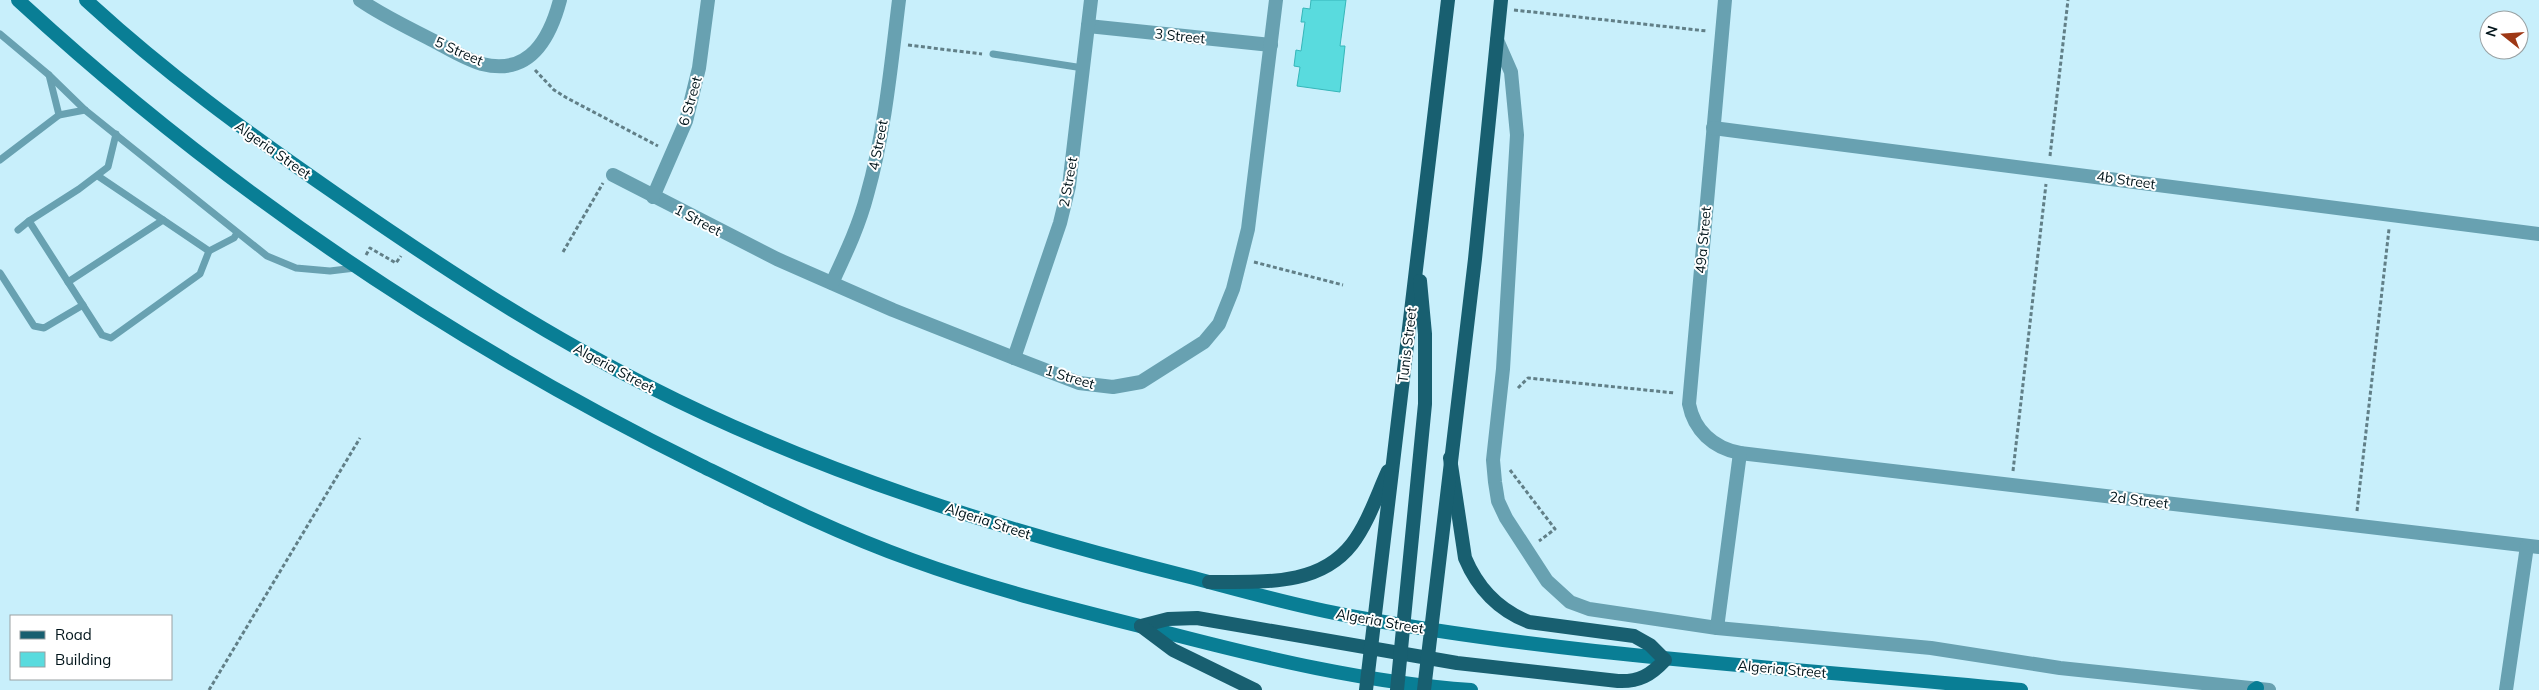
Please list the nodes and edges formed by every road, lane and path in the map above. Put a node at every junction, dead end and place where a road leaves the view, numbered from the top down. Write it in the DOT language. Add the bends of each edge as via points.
graph roads {
  1 [pos="18,0"];
  2 [pos="86,0"];
  3 [pos="360,0"];
  4 [pos="560,0"];
  5 [pos="708,0"];
  6 [pos="900,0"];
  7 [pos="1091,0"];
  8 [pos="1276,0"];
  9 [pos="1448,0"];
  10 [pos="1725,0"];
  11 [pos="2068,0"];
  12 [pos="1501,4"];
  13 [pos="1088,26"];
  14 [pos="1722,33"];
  15 [pos="0,34"];
  16 [pos="1497,40"];
  17 [pos="894,44"];
  18 [pos="1271,45"];
  19 [pos="982,54"];
  20 [pos="993,54"];
  21 [pos="527,57"];
  22 [pos="1083,68"];
  23 [pos="49,76"];
  24 [pos="85,110"];
  25 [pos="59,115"];
  26 [pos="1713,128"];
  27 [pos="116,134"];
  28 [pos="672,153"];
  29 [pos="0,160"];
  30 [pos="2048,170"];
  31 [pos="612,175"];
  32 [pos="98,176"];
  33 [pos="653,197"];
  34 [pos="2391,216"];
  35 [pos="163,220"];
  36 [pos="29,221"];
  37 [pos="18,230"];
  38 [pos="237,232"];
  39 [pos="2539,234"];
  40 [pos="409,245"];
  41 [pos="209,251"];
  42 [pos="564,252"];
  43 [pos="1242,258"];
  44 [pos="1417,261"];
  45 [pos="358,268"];
  46 [pos="0,273"];
  47 [pos="68,282"];
  48 [pos="832,284"];
  49 [pos="1343,285"];
  50 [pos="83,305"];
  51 [pos="1014,358"];
  52 [pos="1517,395"];
  53 [pos="1689,395"];
  54 [pos="360,438"];
  55 [pos="1740,453"];
  56 [pos="1450,458"];
  57 [pos="1393,459"];
  58 [pos="1509,468"];
  59 [pos="2011,485"];
  60 [pos="2355,526"];
  61 [pos="2533,547"];
  62 [pos="1527,550"];
  63 [pos="1209,582"];
  64 [pos="1374,620"];
  65 [pos="1404,625"];
  66 [pos="1141,626"];
  67 [pos="1717,628"];
  68 [pos="1430,629"];
  69 [pos="1370,648"];
  70 [pos="1401,653"];
  71 [pos="1427,658"];
  72 [pos="1665,660"];
  73 [pos="1366,683"];
  74 [pos="1398,686"];
  75 [pos="1424,688"];
  76 [pos="210,690"];
  77 [pos="1255,690"];
  78 [pos="1471,690"];
  79 [pos="2021,690"];
  80 [pos="2260,690"];
  81 [pos="2506,690"];
  1 -- 45 [label="main road" via="64,42 244,188"];
  2 -- 40 [label="main road, Algeria Street" via="229,118"];
  3 -- 21 [label="street, 5 Street" via="482,64 506,65"];
  4 -- 21 [label="street, 5 Street" via="550,34"];
  5 -- 28 [label="street, 6 Street" via="694,94"];
  6 -- 17 [label="street, 4 Street"];
  7 -- 13 [label="street, 2 Street"];
  8 -- 18 [label="street, 1 Street"];
  9 -- 44 [label="main road, Tunis Street"];
  10 -- 14 [label="street, 49a Street"];
  11 -- 30 [label="path"];
  12 -- 14 [label="path"];
  12 -- 16 [label="main road"];
  13 -- 18 [label="street, 3 Street"];
  13 -- 22 [label="street, 2 Street"];
  14 -- 26 [label="street, 49a Street"];
  15 -- 23 [label="lane"];
  16 -- 56 [label="main road" via="1475,259"];
  16 -- 62 [label="street" via="1511,72 1517,135 1494,467 1498,501"];
  17 -- 19 [label="path"];
  17 -- 48 [label="street, 4 Street" via="881,138 871,182 857,226"];
  18 -- 43 [label="street, 1 Street"];
  20 -- 22 [label="lane"];
  21 -- 28 [label="path" via="554,90"];
  22 -- 51 [label="street, 2 Street" via="1064,206"];
  23 -- 24 [label="lane"];
  23 -- 25 [label="lane"];
  24 -- 25 [label="lane"];
  24 -- 27 [label="lane"];
  25 -- 29 [label="lane"];
  26 -- 30 [label="street, 4b Street"];
  26 -- 53 [label="street, 49a Street"];
  27 -- 32 [label="lane" via="108,167"];
  27 -- 38 [label="lane"];
  28 -- 33 [label="street, 6 Street"];
  30 -- 34 [label="street, 4b Street"];
  30 -- 59 [label="path"];
  31 -- 33 [label="street, 1 Street"];
  31 -- 42 [label="path" via="602,185"];
  32 -- 35 [label="lane"];
  32 -- 36 [label="lane"];
  33 -- 48 [label="street, 1 Street"];
  34 -- 39 [label="street, 4b Street"];
  34 -- 60 [label="path"];
  35 -- 41 [label="lane"];
  35 -- 47 [label="lane"];
  36 -- 37 [label="lane"];
  36 -- 47 [label="lane"];
  38 -- 41 [label="lane" via="234,238"];
  38 -- 45 [label="lane" via="267,256 296,268 330,271"];
  40 -- 45 [label="path" via="396,264 370,248"];
  40 -- 63 [label="main road, Algeria Street" via="492,299 612,368 686,406 755,436 885,487 1008,529"];
  41 -- 50 [label="lane" via="200,274 111,338 102,336"];
  43 -- 49 [label="path"];
  43 -- 51 [label="street, 1 Street" via="1226,307 1212,334 1141,382 1113,387 1088,384"];
  44 -- 57 [label="main road, Tunis Street"];
  44 -- 65 [label="main road" via="1425,334 1425,404"];
  45 -- 66 [label="main road" via="488,350 601,415 815,521 966,578"];
  46 -- 50 [label="lane" via="34,326 44,328"];
  47 -- 50 [label="lane"];
  48 -- 51 [label="street, 1 Street"];
  52 -- 53 [label="path" via="1518,386 1528,378"];
  53 -- 55 [label="street, 49a Street" via="1691,412 1704,435 1723,448"];
  54 -- 76 [label="path"];
  55 -- 59 [label="street, 2d Street"];
  55 -- 67 [label="street"];
  56 -- 68 [label="main road"];
  56 -- 72 [label="main road" via="1465,558 1488,597 1514,616 1529,622 1634,636 1650,645"];
  57 -- 63 [label="main road" via="1360,530 1342,555 1330,564 1294,579"];
  57 -- 64 [label="main road, Tunis Street"];
  58 -- 62 [label="path" via="1555,529"];
  59 -- 60 [label="street, 2d Street"];
  60 -- 61 [label="street, 2d Street"];
  61 -- 81 [label="street"];
  62 -- 67 [label="street" via="1547,581 1570,602 1612,614"];
  63 -- 64 [label="main road, Algeria Street"];
  64 -- 65 [label="main road, Algeria Street"];
  64 -- 69 [label="main road, Tunis Street"];
  65 -- 68 [label="main road, Algeria Street"];
  65 -- 70 [label="main road"];
  66 -- 69 [label="main road" via="1168,619 1197,618"];
  66 -- 73 [label="main road"];
  66 -- 77 [label="main road" via="1173,650"];
  67 -- 80 [label="street" via="1931,648 2060,668"];
  68 -- 71 [label="main road"];
  68 -- 72 [label="main road, Algeria Street"];
  69 -- 70 [label="main road"];
  69 -- 73 [label="main road, Tunis Street"];
  70 -- 71 [label="main road"];
  70 -- 74 [label="main road"];
  71 -- 72 [label="main road" via="1630,682 1644,678"];
  71 -- 75 [label="main road"];
  72 -- 79 [label="main road, Algeria Street"];
  73 -- 74 [label="main road"];
  74 -- 75 [label="main road"];
  75 -- 78 [label="main road"];
}
